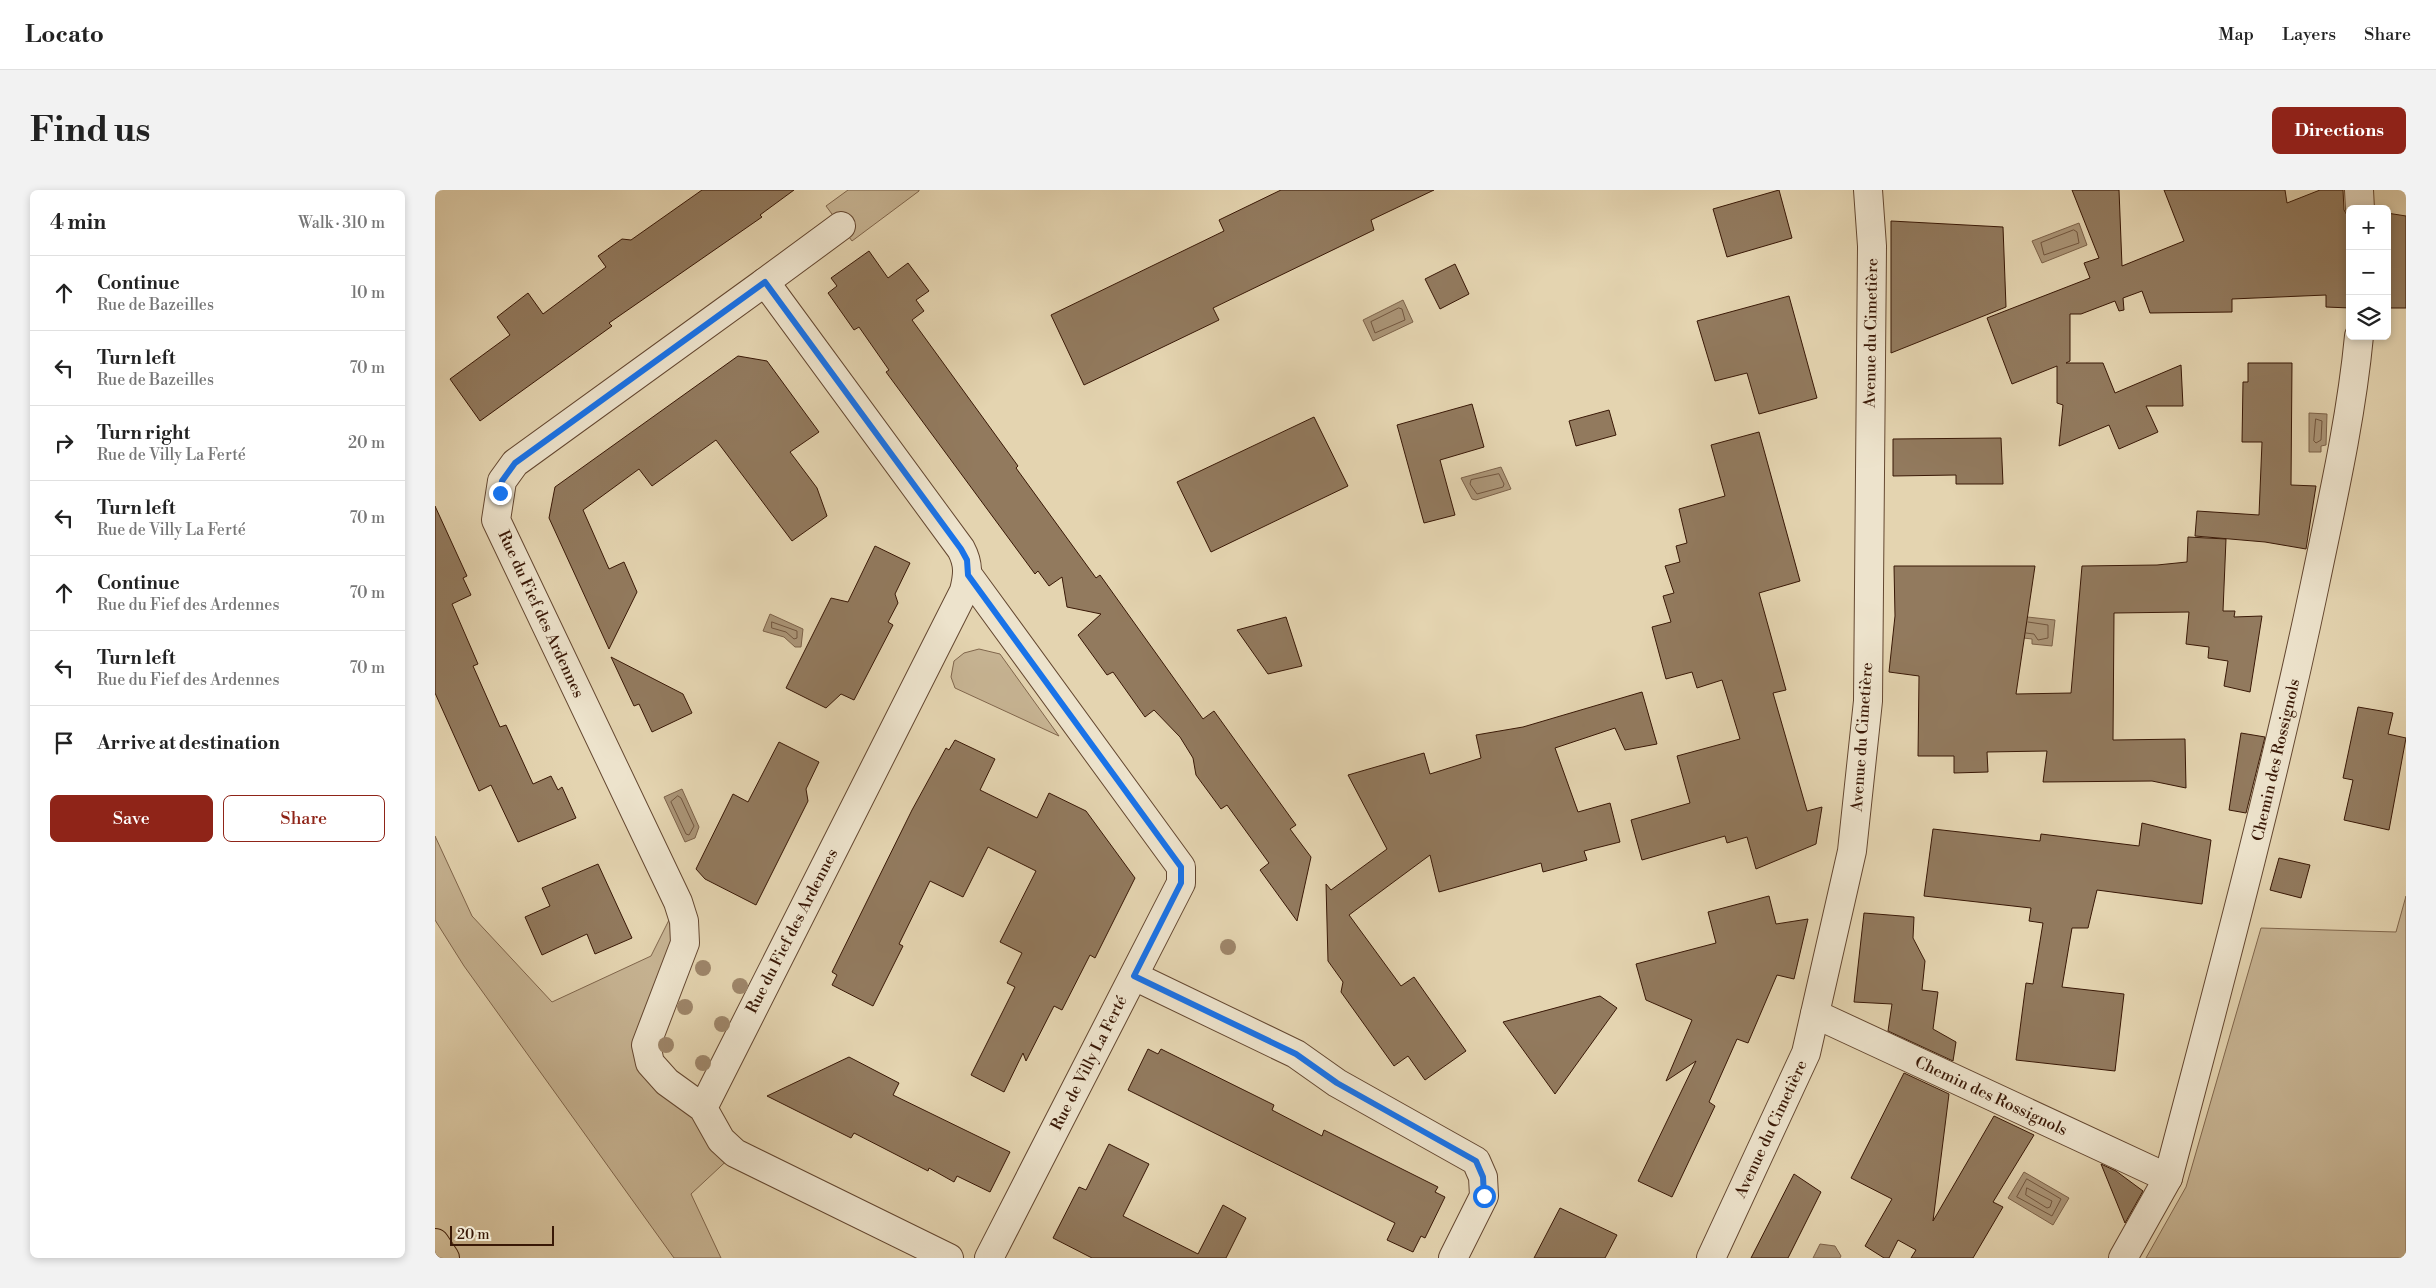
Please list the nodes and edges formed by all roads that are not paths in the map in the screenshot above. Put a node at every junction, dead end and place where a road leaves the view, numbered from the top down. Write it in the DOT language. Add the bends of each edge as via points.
graph roads {
  1 [pos="1868,190"];
  2 [pos="2359,190"];
  3 [pos="2360,205"];
  4 [pos="841,226"];
  5 [pos="765,282"];
  6 [pos="2359,340"];
  7 [pos="968,575"];
  8 [pos="1134,976"];
  9 [pos="1815,1014"];
  10 [pos="703,1108"];
  11 [pos="2168,1178"];
  12 [pos="435,1243"];
  13 [pos="445,1258"];
  14 [pos="949,1258"];
  15 [pos="989,1258"];
  16 [pos="1453,1258"];
  17 [pos="1711,1258"];
  18 [pos="2123,1258"];
  1 -- 9 [label="street, Avenue du Cimetière" via="1872,246 1868,702 1852,851"];
  2 -- 3 [label="street"];
  4 -- 5 [label="street, Rue du Fief des Ardennes"];
  5 -- 7 [label="street" via="961,549 967,560"];
  5 -- 10 [label="street, Rue du Fief des Ardennes" via="515,463 502,481 497,504 496,520 678,902 684,921 685,943 646,1045 650,1063 667,1082"];
  6 -- 11 [label="street, Chemin des Rossignols" via="2351,405 2307,622 2255,849"];
  7 -- 8 [label="street, Rue de Villy La Ferté" via="1181,867 1181,883"];
  7 -- 10 [label="street, Rue du Fief des Ardennes"];
  8 -- 15 [label="street, Rue de Villy La Ferté"];
  8 -- 16 [label="street" via="1296,1054 1337,1083 1476,1161 1483,1177 1484,1196"];
  9 -- 11 [label="street, Chemin des Rossignols"];
  9 -- 17 [label="street, Avenue du Cimetière" via="1806,1053"];
  10 -- 14 [label="street, Rue du Fief des Ardennes" via="721,1140 735,1153"];
  11 -- 18 [label="street, Chemin des Rossignols"];
  12 -- 13 [label="highway"];
}
